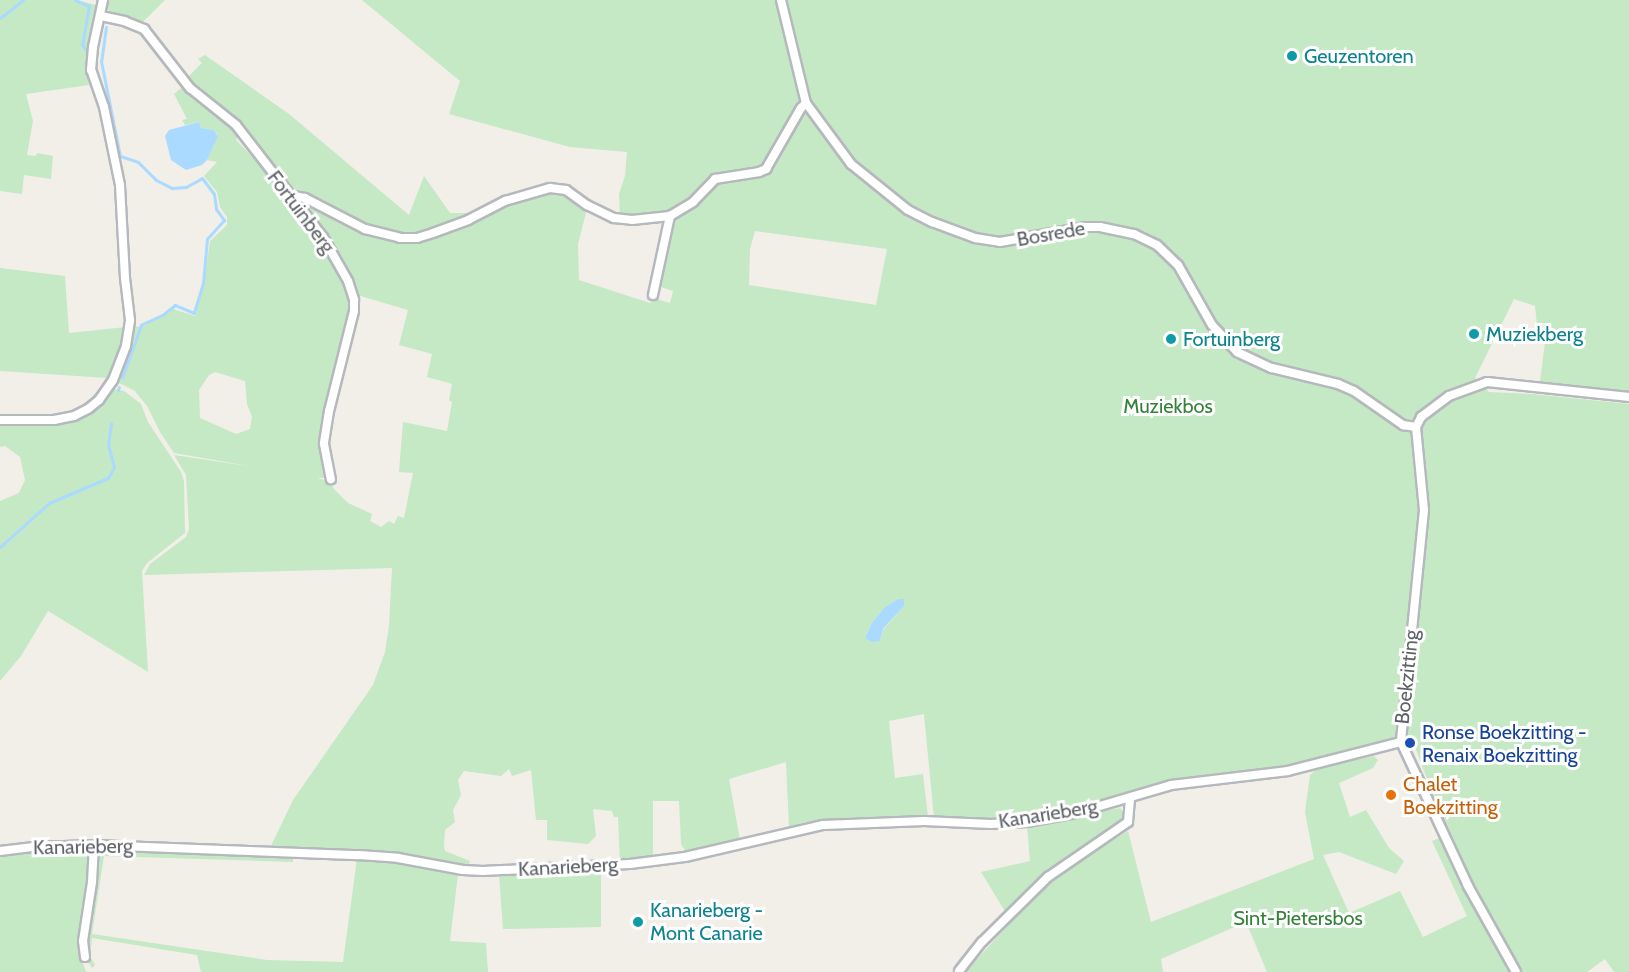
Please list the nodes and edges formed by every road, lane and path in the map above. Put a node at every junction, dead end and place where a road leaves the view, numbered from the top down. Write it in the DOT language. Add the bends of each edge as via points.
graph roads {
  1 [pos="103,0"];
  2 [pos="781,0"];
  3 [pos="101,16"];
  4 [pos="806,103"];
  5 [pos="293,196"];
  6 [pos="670,216"];
  7 [pos="653,296"];
  8 [pos="1629,397"];
  9 [pos="0,420"];
  10 [pos="1416,427"];
  11 [pos="331,479"];
  12 [pos="1401,742"];
  13 [pos="1130,799"];
  14 [pos="94,845"];
  15 [pos="0,851"];
  16 [pos="85,957"];
  17 [pos="959,971"];
  18 [pos="1516,972"];
  1 -- 3 [label="street"];
  2 -- 4 [label="street, Bosrede"];
  3 -- 5 [label="street, Fortuinberg" via="144,29 190,88 236,125"];
  3 -- 9 [label="street" via="91,70 106,116 122,193 130,320 126,346 113,380 88,409 54,420"];
  4 -- 6 [label="street" via="766,169 715,179 686,208"];
  4 -- 10 [label="street, Bosrede" via="858,171 915,214 975,238 1000,242 1084,227 1119,230 1148,240 1178,265 1212,325 1237,352 1272,368 1338,384 1403,425"];
  5 -- 6 [label="street" via="305,198 365,229 400,238 433,233 505,201 550,188 566,190 614,218"];
  5 -- 11 [label="street, Fortuinberg" via="334,254 354,300 325,433"];
  6 -- 7 [label="street"];
  8 -- 10 [label="street" via="1487,382 1449,396 1421,417"];
  10 -- 12 [label="street, Boekzitting" via="1424,510"];
  12 -- 13 [label="street" via="1288,771 1171,785"];
  12 -- 18 [label="street, Boekzitting" via="1468,886"];
  13 -- 14 [label="street, Kanarieberg" via="1027,822 823,825 669,859 488,871 387,857"];
  13 -- 17 [label="street" via="1128,822 1048,878 982,942"];
  14 -- 15 [label="street, Kanarieberg"];
  14 -- 16 [label="street" via="93,882 83,941"];
}
